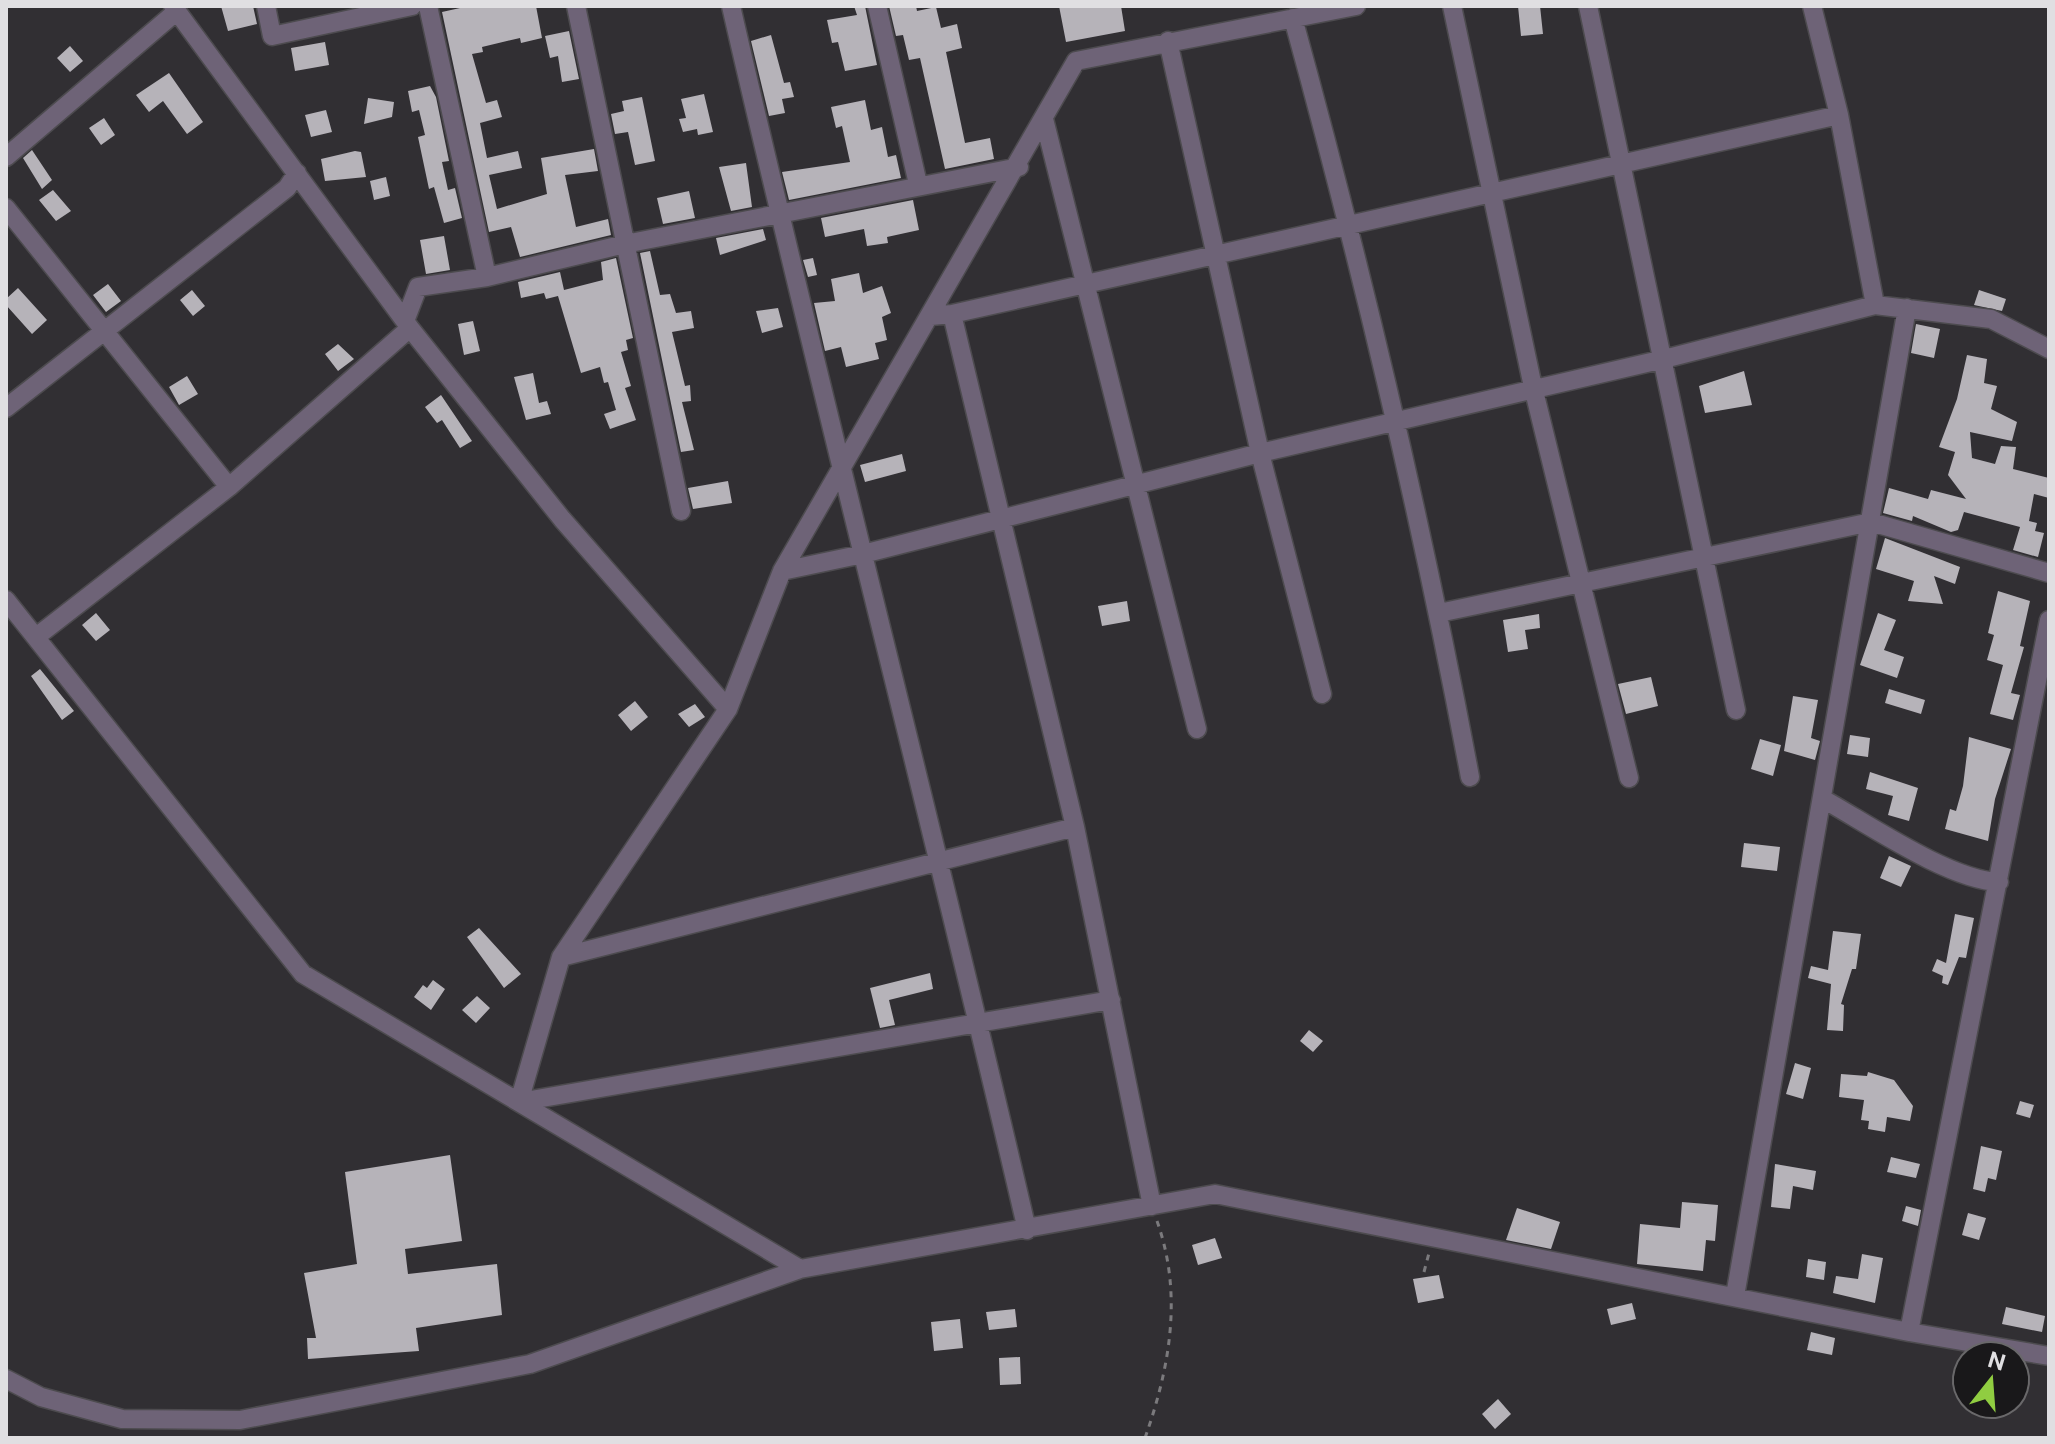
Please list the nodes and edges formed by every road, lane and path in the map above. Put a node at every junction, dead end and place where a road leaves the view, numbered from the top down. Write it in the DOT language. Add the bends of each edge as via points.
graph roads {
  1 [pos="266,6"];
  2 [pos="412,6"];
  3 [pos="428,6"];
  4 [pos="576,6"];
  5 [pos="731,6"];
  6 [pos="877,6"];
  7 [pos="1356,6"];
  8 [pos="1452,6"];
  9 [pos="1588,6"];
  10 [pos="1812,6"];
  11 [pos="175,9"];
  12 [pos="1293,18"];
  13 [pos="1168,41"];
  14 [pos="1839,115"];
  15 [pos="1044,119"];
  16 [pos="6,157"];
  17 [pos="1623,164"];
  18 [pos="1019,167"];
  19 [pos="297,173"];
  20 [pos="918,184"];
  21 [pos="1492,193"];
  22 [pos="6,208"];
  23 [pos="779,213"];
  24 [pos="1350,225"];
  25 [pos="625,244"];
  26 [pos="1215,255"];
  27 [pos="487,277"];
  28 [pos="1084,283"];
  29 [pos="1875,305"];
  30 [pos="1907,308"];
  31 [pos="952,314"];
  32 [pos="931,316"];
  33 [pos="408,324"];
  34 [pos="104,331"];
  35 [pos="2049,349"];
  36 [pos="1664,359"];
  37 [pos="1533,387"];
  38 [pos="6,408"];
  39 [pos="1395,421"];
  40 [pos="1260,453"];
  41 [pos="842,465"];
  42 [pos="229,487"];
  43 [pos="1135,488"];
  44 [pos="681,511"];
  45 [pos="1000,521"];
  46 [pos="1871,522"];
  47 [pos="863,554"];
  48 [pos="1706,559"];
  49 [pos="782,571"];
  50 [pos="2049,573"];
  51 [pos="1582,584"];
  52 [pos="6,600"];
  53 [pos="1439,613"];
  54 [pos="2049,620"];
  55 [pos="36,637"];
  56 [pos="1322,694"];
  57 [pos="728,709"];
  58 [pos="1736,710"];
  59 [pos="1197,729"];
  60 [pos="1470,777"];
  61 [pos="1629,778"];
  62 [pos="1823,799"];
  63 [pos="1075,827"];
  64 [pos="941,862"];
  65 [pos="1999,882"];
  66 [pos="561,957"];
  67 [pos="1111,1000"];
  68 [pos="979,1023"];
  69 [pos="519,1102"];
  70 [pos="1152,1206"];
  71 [pos="1027,1230"];
  72 [pos="800,1269"];
  73 [pos="1735,1296"];
  74 [pos="1909,1332"];
  75 [pos="2049,1356"];
  76 [pos="6,1379"];
  77 [pos="1145,1438"];
  1 -- 2 [label="street" via="272,36"];
  3 -- 27 [label="street"];
  4 -- 25 [label="street"];
  5 -- 23 [label="street"];
  6 -- 20 [label="street"];
  7 -- 12 [label="street"];
  8 -- 21 [label="street"];
  9 -- 17 [label="street"];
  10 -- 14 [label="street"];
  11 -- 16 [label="street"];
  11 -- 19 [label="street"];
  12 -- 13 [label="street"];
  12 -- 24 [label="street"];
  13 -- 15 [label="street" via="1076,61"];
  13 -- 26 [label="street"];
  14 -- 17 [label="street"];
  14 -- 29 [label="street"];
  15 -- 18 [label="street"];
  15 -- 28 [label="street"];
  17 -- 21 [label="street"];
  17 -- 36 [label="street"];
  18 -- 20 [label="street"];
  18 -- 32 [label="street"];
  19 -- 33 [label="street"];
  19 -- 34 [label="street" via="287,188"];
  20 -- 23 [label="street"];
  21 -- 24 [label="street"];
  21 -- 37 [label="street"];
  22 -- 34 [label="street"];
  23 -- 25 [label="street"];
  23 -- 41 [label="street"];
  24 -- 26 [label="street"];
  24 -- 39 [label="street"];
  25 -- 27 [label="street"];
  25 -- 44 [label="street"];
  26 -- 28 [label="street"];
  26 -- 40 [label="street"];
  27 -- 33 [label="street" via="418,287"];
  28 -- 31 [label="street"];
  28 -- 43 [label="street"];
  29 -- 30 [label="street"];
  29 -- 36 [label="street"];
  30 -- 35 [label="street" via="1991,319"];
  30 -- 46 [label="street"];
  31 -- 32 [label="street"];
  31 -- 45 [label="street"];
  32 -- 41 [label="street"];
  33 -- 42 [label="street"];
  33 -- 57 [label="street" via="562,519"];
  34 -- 38 [label="street"];
  34 -- 42 [label="street"];
  36 -- 37 [label="street"];
  36 -- 48 [label="street"];
  37 -- 39 [label="street"];
  37 -- 51 [label="street"];
  39 -- 40 [label="street"];
  39 -- 53 [label="street"];
  40 -- 43 [label="street"];
  40 -- 56 [label="street"];
  41 -- 47 [label="street"];
  41 -- 49 [label="street"];
  42 -- 55 [label="street"];
  43 -- 45 [label="street"];
  43 -- 59 [label="street"];
  45 -- 47 [label="street"];
  45 -- 63 [label="street"];
  46 -- 48 [label="street"];
  46 -- 50 [label="street"];
  46 -- 62 [label="street"];
  47 -- 49 [label="street"];
  47 -- 64 [label="street"];
  48 -- 51 [label="street"];
  48 -- 58 [label="street"];
  49 -- 57 [label="street"];
  51 -- 53 [label="street"];
  51 -- 61 [label="street"];
  52 -- 55 [label="street"];
  53 -- 60 [label="street"];
  54 -- 65 [label="street"];
  55 -- 69 [label="street" via="303,974"];
  57 -- 66 [label="street"];
  62 -- 65 [label="street" via="1924,856 1982,881"];
  62 -- 73 [label="street"];
  63 -- 64 [label="street"];
  63 -- 67 [label="street"];
  64 -- 66 [label="street"];
  64 -- 68 [label="street"];
  65 -- 74 [label="street"];
  66 -- 69 [label="street"];
  67 -- 68 [label="street"];
  67 -- 70 [label="street"];
  68 -- 69 [label="street"];
  68 -- 71 [label="street"];
  69 -- 72 [label="street"];
  70 -- 71 [label="street"];
  70 -- 73 [label="street" via="1215,1194"];
  70 -- 77 [label="path" via="1166,1244 1173,1320"];
  71 -- 72 [label="street"];
  72 -- 76 [label="street" via="530,1364 240,1420 122,1419 41,1397"];
  73 -- 74 [label="street"];
  74 -- 75 [label="street"];
}
